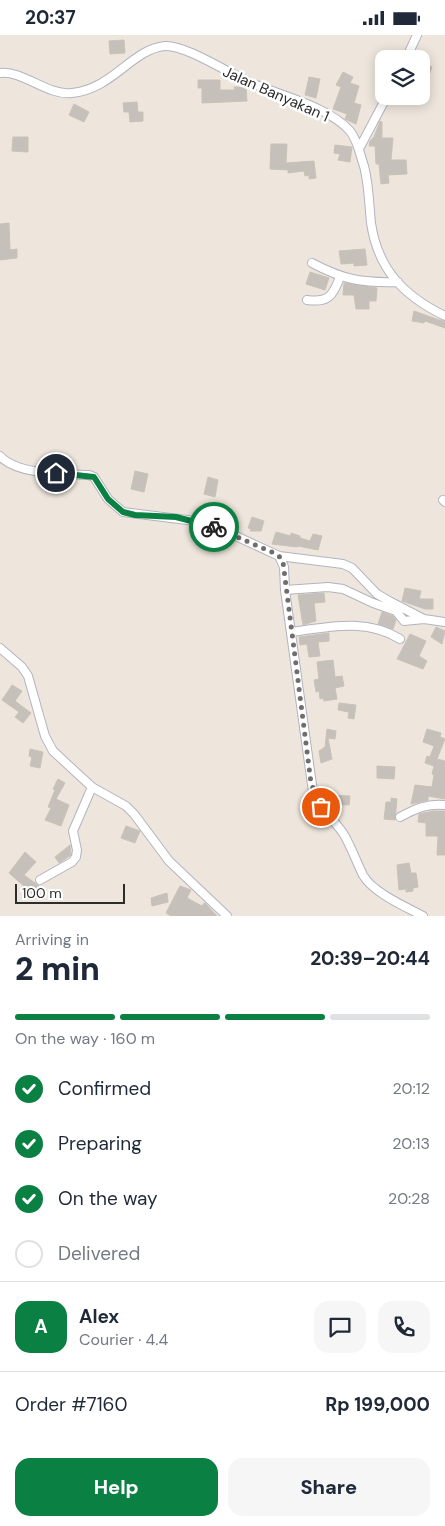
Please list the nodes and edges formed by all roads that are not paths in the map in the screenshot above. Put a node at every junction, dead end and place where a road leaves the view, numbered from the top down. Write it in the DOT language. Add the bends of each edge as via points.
graph roads {
  1 [pos="417,35"];
  2 [pos="410,50"];
  3 [pos="0,73"];
  4 [pos="382,105"];
  5 [pos="359,149"];
  6 [pos="312,263"];
  7 [pos="340,277"];
  8 [pos="398,282"];
  9 [pos="307,300"];
  10 [pos="445,316"];
  11 [pos="0,455"];
  12 [pos="279,556"];
  13 [pos="285,590"];
  14 [pos="424,619"];
  15 [pos="445,622"];
  16 [pos="291,632"];
  17 [pos="400,639"];
  18 [pos="0,648"];
  19 [pos="92,787"];
  20 [pos="445,805"];
  21 [pos="400,817"];
  22 [pos="40,880"];
  23 [pos="227,916"];
  24 [pos="423,916"];
  1 -- 2 [label="street"];
  3 -- 5 [label="street, Jalan Banyakan 1" via="13,74 54,91 73,93 100,86 154,49 178,47 251,83 327,114 350,131"];
  4 -- 5 [label="street"];
  5 -- 8 [label="street, Jalan Banyakan 1" via="369,190 373,232 382,258"];
  6 -- 7 [label="street"];
  7 -- 8 [label="street"];
  7 -- 9 [label="street" via="332,296 325,300"];
  8 -- 10 [label="street, Jalan Banyakan 1" via="414,299"];
  11 -- 12 [label="street" via="10,464 30,470 89,475 123,512 195,521"];
  12 -- 13 [label="street" via="284,567"];
  12 -- 14 [label="street" via="343,564 356,572 377,594"];
  13 -- 14 [label="street" via="343,589 396,611 404,621"];
  13 -- 16 [label="street"];
  14 -- 15 [label="street"];
  16 -- 17 [label="street" via="355,625 374,627"];
  16 -- 24 [label="street" via="311,783 317,800 341,831 370,883"];
  18 -- 19 [label="street" via="28,676 45,736 53,751"];
  19 -- 22 [label="street" via="73,831 78,850 76,857"];
  19 -- 23 [label="street" via="126,806 169,861"];
  20 -- 21 [label="street" via="416,808"];
}
